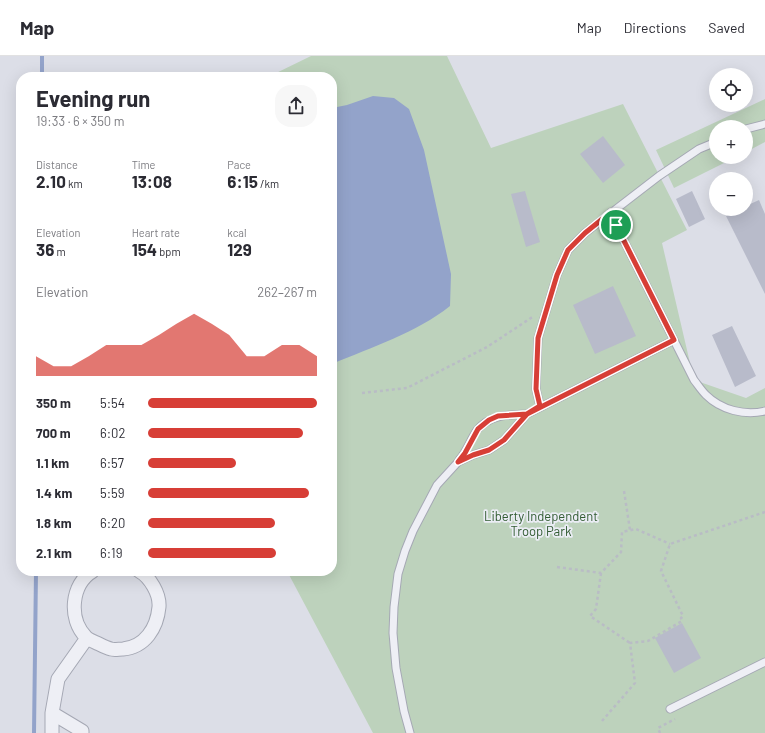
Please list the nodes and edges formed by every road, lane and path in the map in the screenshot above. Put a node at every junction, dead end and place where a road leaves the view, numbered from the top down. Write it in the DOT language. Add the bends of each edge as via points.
graph roads {
  1 [pos="765,124"];
  2 [pos="753,127"];
  3 [pos="709,145"];
  4 [pos="611,212"];
  5 [pos="547,307"];
  6 [pos="674,340"];
  7 [pos="362,393"];
  8 [pos="540,406"];
  9 [pos="765,411"];
  10 [pos="756,413"];
  11 [pos="527,414"];
  12 [pos="765,418"];
  13 [pos="458,462"];
  14 [pos="624,491"];
  15 [pos="765,512"];
  16 [pos="630,530"];
  17 [pos="670,544"];
  18 [pos="557,567"];
  19 [pos="601,573"];
  20 [pos="87,576"];
  21 [pos="145,576"];
  22 [pos="87,638"];
  23 [pos="630,644"];
  24 [pos="765,662"];
  25 [pos="670,709"];
  26 [pos="52,713"];
  27 [pos="602,721"];
  28 [pos="52,733"];
  29 [pos="82,733"];
  30 [pos="410,733"];
  1 -- 2 [label="lane"];
  3 -- 4 [label="lane" via="698,149"];
  4 -- 5 [label="lane" via="568,250"];
  4 -- 6 [label="lane"];
  5 -- 7 [label="path" via="487,347 407,388"];
  5 -- 8 [label="lane" via="538,338 536,389"];
  6 -- 8 [label="lane"];
  6 -- 10 [label="lane" via="694,380 706,396 734,411"];
  8 -- 11 [label="lane"];
  9 -- 10 [label="lane"];
  10 -- 12 [label="lane"];
  11 -- 13 [label="lane" via="504,440 489,450"];
  11 -- 13 [label="lane" via="498,416 489,420 478,429"];
  13 -- 30 [label="lane" via="437,485 413,531 398,574 394,607 396,668"];
  14 -- 16 [label="path"];
  15 -- 17 [label="path"];
  16 -- 17 [label="path" via="636,529"];
  16 -- 19 [label="path" via="622,532 621,552"];
  17 -- 23 [label="path" via="661,571 684,616 681,618 682,621 648,641"];
  18 -- 19 [label="path"];
  19 -- 23 [label="path" via="596,609 590,616"];
  20 -- 22 [label="street" via="78,588 73,602 78,626"];
  21 -- 22 [label="street" via="155,588 159,605 155,625 146,639 130,648 112,650"];
  22 -- 26 [label="street" via="58,679"];
  23 -- 27 [label="path" via="635,683"];
  24 -- 25 [label="lane"];
  26 -- 28 [label="street"];
  26 -- 29 [label="street"];
}
